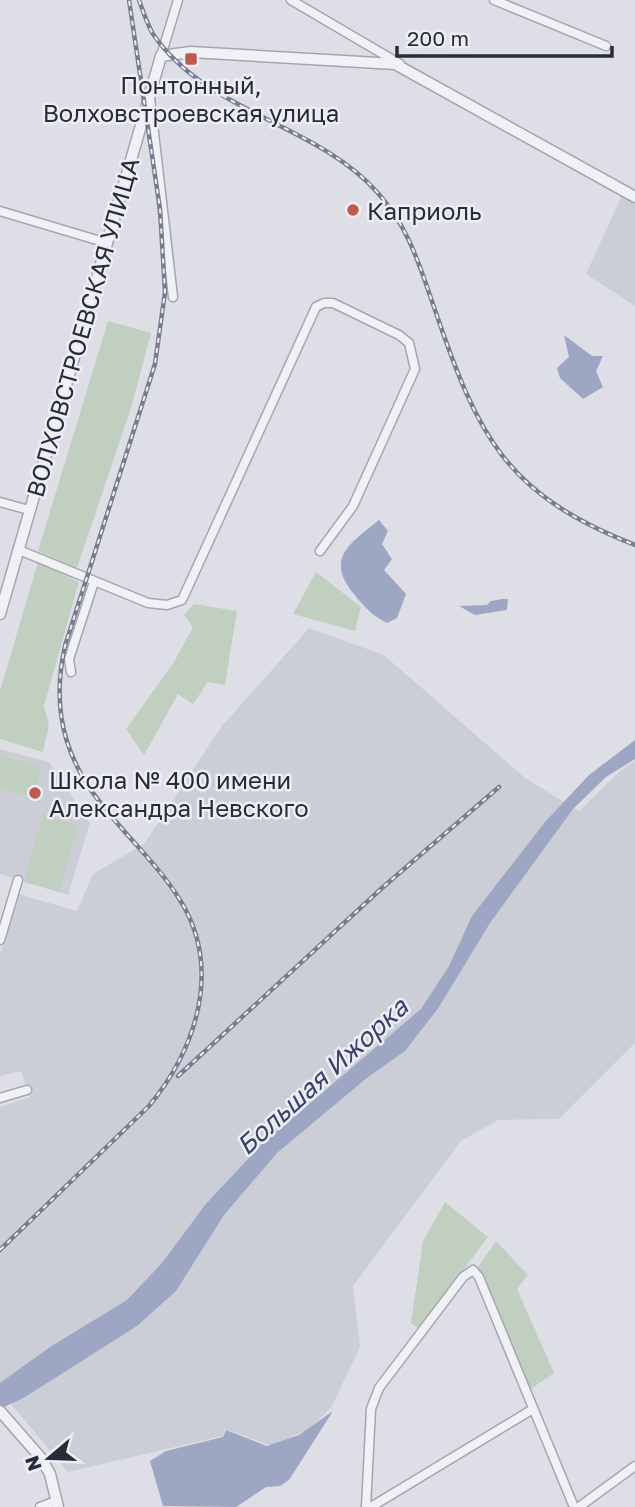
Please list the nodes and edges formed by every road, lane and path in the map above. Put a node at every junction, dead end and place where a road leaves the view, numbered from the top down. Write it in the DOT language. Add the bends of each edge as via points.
graph roads {
  1 [pos="178,0"];
  2 [pos="291,0"];
  3 [pos="494,0"];
  4 [pos="606,46"];
  5 [pos="161,56"];
  6 [pos="411,70"];
  7 [pos="150,93"];
  8 [pos="635,197"];
  9 [pos="0,211"];
  10 [pos="107,243"];
  11 [pos="173,297"];
  12 [pos="0,502"];
  13 [pos="29,510"];
  14 [pos="19,550"];
  15 [pos="320,551"];
  16 [pos="94,582"];
  17 [pos="0,614"];
  18 [pos="71,672"];
  19 [pos="18,880"];
  20 [pos="0,940"];
  21 [pos="27,1090"];
  22 [pos="0,1098"];
  23 [pos="533,1409"];
  24 [pos="0,1411"];
  25 [pos="635,1465"];
  26 [pos="57,1504"];
  27 [pos="40,1507"];
  28 [pos="368,1507"];
  29 [pos="574,1507"];
  30 [pos="579,1507"];
  1 -- 5 [label="street, ВОЛХОВСТРОЕВСКАЯ УЛИЦА"];
  2 -- 6 [label="street"];
  3 -- 4 [label="street"];
  5 -- 6 [label="street" via="191,52 382,61"];
  5 -- 7 [label="street, ВОЛХОВСТРОЕВСКАЯ УЛИЦА"];
  6 -- 8 [label="street"];
  7 -- 10 [label="street, ВОЛХОВСТРОЕВСКАЯ УЛИЦА"];
  7 -- 11 [label="street"];
  9 -- 10 [label="street"];
  10 -- 13 [label="street, ВОЛХОВСТРОЕВСКАЯ УЛИЦА"];
  12 -- 13 [label="street"];
  13 -- 14 [label="street, ВОЛХОВСТРОЕВСКАЯ УЛИЦА"];
  14 -- 16 [label="street"];
  14 -- 17 [label="street, ВОЛХОВСТРОЕВСКАЯ УЛИЦА"];
  15 -- 16 [label="street" via="353,506 415,369 409,343 333,303 316,307 182,600 167,605 148,603"];
  16 -- 18 [label="street" via="69,659"];
  19 -- 20 [label="street"];
  21 -- 22 [label="street"];
  23 -- 28 [label="street"];
  23 -- 28 [label="street" via="473,1270 379,1388 371,1409"];
  23 -- 29 [label="street"];
  24 -- 26 [label="street" via="41,1458"];
  25 -- 30 [label="street"];
  26 -- 27 [label="street"];
}
